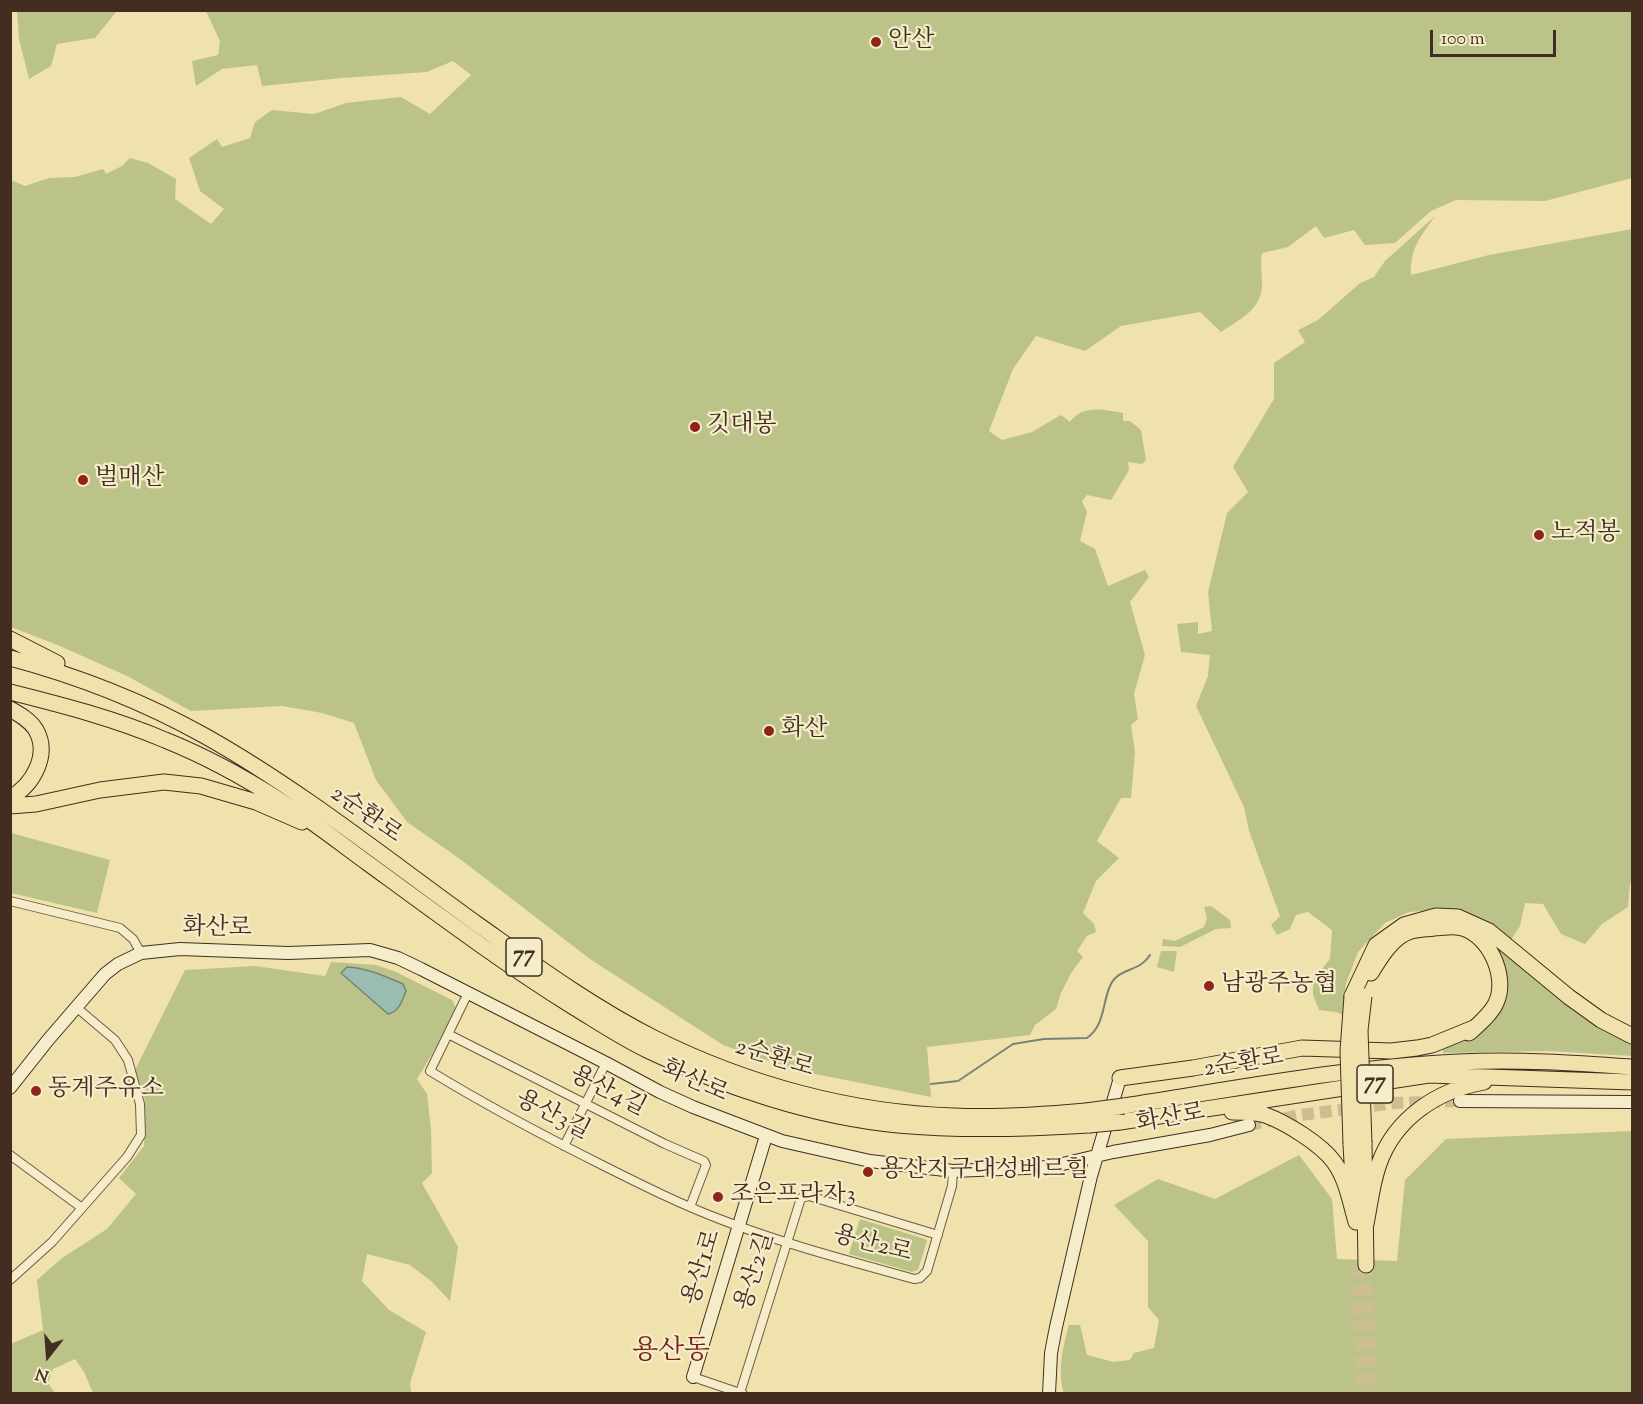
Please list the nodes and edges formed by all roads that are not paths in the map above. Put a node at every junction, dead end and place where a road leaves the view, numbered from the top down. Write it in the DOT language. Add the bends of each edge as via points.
graph roads {
  1 [pos="10,639"];
  2 [pos="10,658"];
  3 [pos="102,687"];
  4 [pos="10,692"];
  5 [pos="10,709"];
  6 [pos="10,798"];
  7 [pos="10,806"];
  8 [pos="321,829"];
  9 [pos="10,901"];
  10 [pos="141,953"];
  11 [pos="468,993"];
  12 [pos="1358,996"];
  13 [pos="76,1007"];
  14 [pos="1476,1027"];
  15 [pos="448,1034"];
  16 [pos="1632,1036"];
  17 [pos="606,1063"];
  18 [pos="1402,1066"];
  19 [pos="1632,1067"];
  20 [pos="1120,1078"];
  21 [pos="1632,1082"];
  22 [pos="10,1088"];
  23 [pos="1632,1088"];
  24 [pos="1460,1101"];
  25 [pos="1632,1102"];
  26 [pos="585,1104"];
  27 [pos="1149,1117"];
  28 [pos="1088,1118"];
  29 [pos="1249,1125"];
  30 [pos="766,1136"];
  31 [pos="564,1146"];
  32 [pos="10,1155"];
  33 [pos="1097,1157"];
  34 [pos="953,1171"];
  35 [pos="690,1207"];
  36 [pos="82,1208"];
  37 [pos="1361,1223"];
  38 [pos="739,1226"];
  39 [pos="938,1236"];
  40 [pos="787,1242"];
  41 [pos="1362,1265"];
  42 [pos="10,1280"];
  43 [pos="693,1377"];
  44 [pos="1051,1377"];
  45 [pos="741,1393"];
  46 [pos="1049,1394"];
  47 [pos="1055,1394"];
  1 -- 3 [label="highway"];
  2 -- 3 [label="highway, 2순환로 / 77"];
  3 -- 28 [label="highway, 2순환로 / 77" via="204,735 263,771 547,974 634,1027 711,1064 825,1099 891,1110 951,1116"];
  4 -- 8 [label="highway, 2순환로 / 77" via="70,707 164,739 282,801"];
  5 -- 6 [label="highway" via="35,728 41,748 29,785"];
  7 -- 8 [label="highway" via="164,782 201,786 256,802"];
  8 -- 28 [label="highway, 2순환로 / 77" via="538,985 644,1048 694,1071 790,1103 896,1125 1007,1130"];
  9 -- 10 [label="street" via="120,928"];
  10 -- 11 [label="main road, 화산로" via="180,949 288,953 370,950 398,958"];
  10 -- 13 [label="main road, 화산로" via="105,974"];
  11 -- 15 [label="street, 용산3길"];
  11 -- 17 [label="main road, 화산로"];
  12 -- 14 [label="highway" via="1392,944 1410,932 1458,927 1476,936 1491,952 1501,984 1496,1003"];
  12 -- 16 [label="highway" via="1376,945 1404,925 1436,916 1458,916 1489,931 1569,997"];
  12 -- 37 [label="highway, bridge" via="1348,1040"];
  13 -- 22 [label="main road, 화산로"];
  13 -- 36 [label="street" via="125,1053 142,1117 141,1135 134,1148"];
  14 -- 18 [label="highway" via="1460,1040"];
  14 -- 20 [label="highway" via="1417,1048 1302,1048"];
  15 -- 26 [label="street, 용산4길"];
  15 -- 31 [label="street, 용산3길" via="430,1071"];
  17 -- 26 [label="street"];
  17 -- 30 [label="main road, 화산로" via="660,1092"];
  18 -- 19 [label="highway, 2순환로 / 77" via="1550,1062"];
  18 -- 28 [label="highway, 2순환로 / 77, bridge" via="1124,1106"];
  20 -- 33 [label="main road"];
  21 -- 27 [label="highway, 2순환로 / 77" via="1428,1075"];
  23 -- 37 [label="highway" via="1491,1081 1468,1085 1429,1101 1402,1125 1385,1150"];
  24 -- 25 [label="main road"];
  26 -- 31 [label="street"];
  26 -- 35 [label="street, 용산4길" via="704,1161 706,1165"];
  27 -- 28 [label="highway, 2순환로 / 77, bridge" via="1120,1122"];
  27 -- 37 [label="highway" via="1245,1112 1264,1115 1300,1134 1334,1162"];
  29 -- 33 [label="main road, 화산로"];
  30 -- 34 [label="main road, 화산로" via="870,1161"];
  30 -- 38 [label="main road, 용산1로"];
  31 -- 35 [label="street, 용산3길"];
  32 -- 36 [label="street"];
  33 -- 34 [label="main road, 화산로" via="1050,1167"];
  33 -- 44 [label="main road" via="1056,1327"];
  34 -- 39 [label="street, 용산2로"];
  35 -- 38 [label="street, 용산3길"];
  36 -- 42 [label="street"];
  37 -- 41 [label="highway"];
  38 -- 40 [label="street, 용산2로"];
  38 -- 43 [label="main road, 용산1로"];
  39 -- 40 [label="street, 용산2로" via="927,1271 917,1278"];
  39 -- 40 [label="street, 용산2길" via="804,1196"];
  40 -- 45 [label="street, 용산2길"];
  43 -- 45 [label="street"];
  44 -- 46 [label="main road"];
  44 -- 47 [label="main road"];
}
